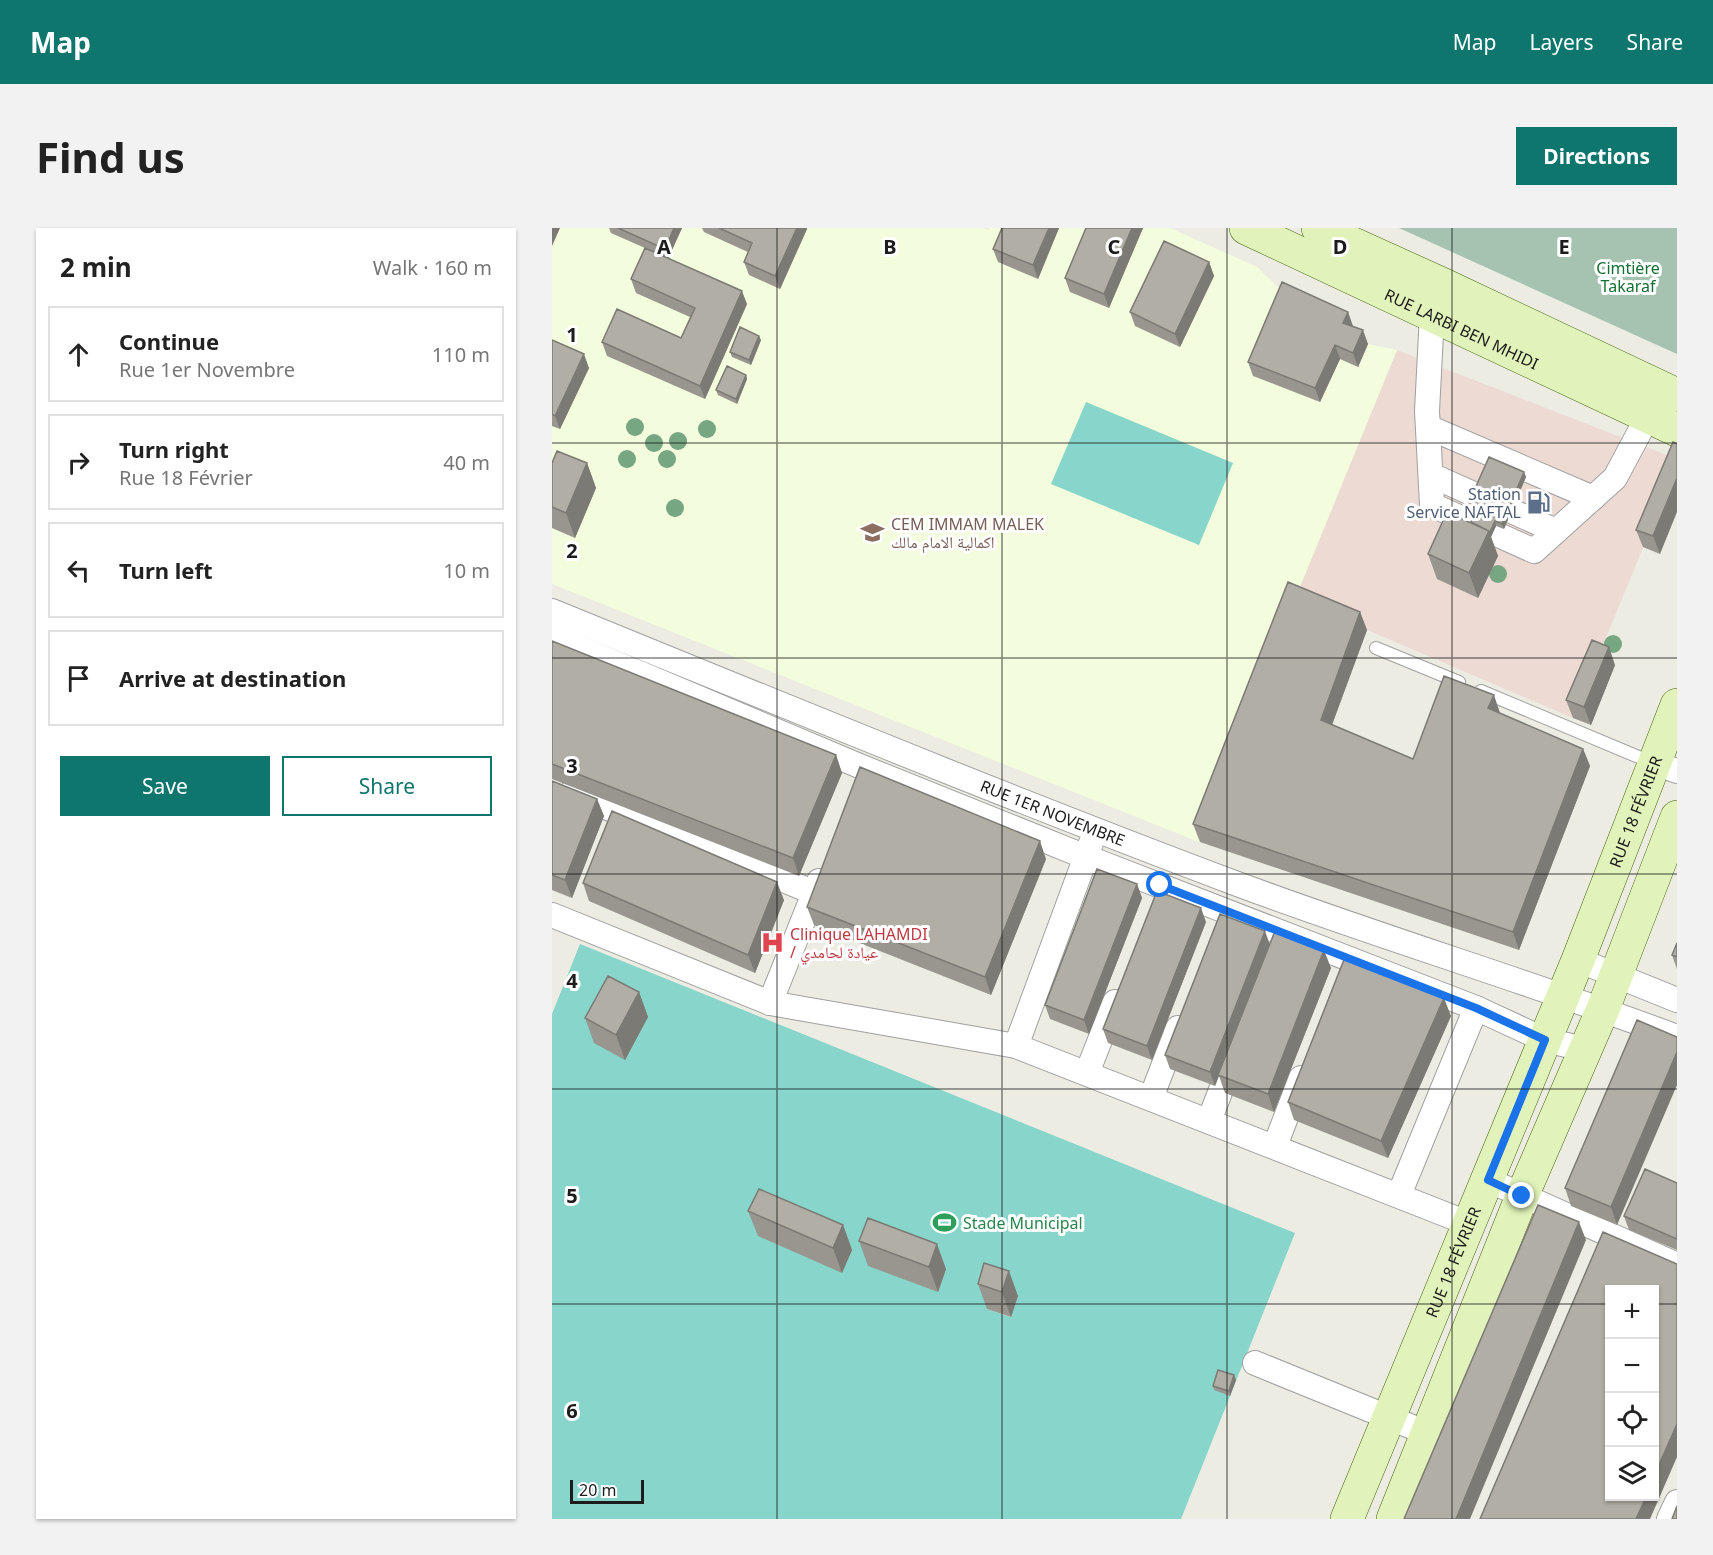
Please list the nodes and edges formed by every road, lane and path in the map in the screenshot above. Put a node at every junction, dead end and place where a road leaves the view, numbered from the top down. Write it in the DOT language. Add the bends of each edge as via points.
graph roads {
  1 [pos="1246,228"];
  2 [pos="1318,228"];
  3 [pos="1438,299"];
  4 [pos="1666,407"];
  5 [pos="1428,427"];
  6 [pos="1593,498"];
  7 [pos="552,611"];
  8 [pos="552,636"];
  9 [pos="1376,648"];
  10 [pos="1677,705"];
  11 [pos="872,741"];
  12 [pos="1666,767"];
  13 [pos="858,777"];
  14 [pos="983,785"];
  15 [pos="571,793"];
  16 [pos="974,812"];
  17 [pos="1677,817"];
  18 [pos="1096,829"];
  19 [pos="1671,850"];
  20 [pos="1086,857"];
  21 [pos="827,862"];
  22 [pos="1234,883"];
  23 [pos="815,893"];
  24 [pos="552,915"];
  25 [pos="1220,922"];
  26 [pos="1578,960"];
  27 [pos="1615,975"];
  28 [pos="1122,984"];
  29 [pos="1561,996"];
  30 [pos="1677,1000"];
  31 [pos="770,1003"];
  32 [pos="1476,1008"];
  33 [pos="1603,1009"];
  34 [pos="1185,1010"];
  35 [pos="1243,1033"];
  36 [pos="1677,1037"];
  37 [pos="1545,1040"];
  38 [pos="1016,1046"];
  39 [pos="1584,1049"];
  40 [pos="1309,1058"];
  41 [pos="1087,1073"];
  42 [pos="1151,1098"];
  43 [pos="1209,1122"];
  44 [pos="1275,1146"];
  45 [pos="1488,1180"];
  46 [pos="1400,1195"];
  47 [pos="1522,1196"];
  48 [pos="1470,1224"];
  49 [pos="1677,1265"];
  50 [pos="1255,1364"];
  51 [pos="1389,1418"];
  52 [pos="1426,1433"];
  53 [pos="1677,1502"];
  54 [pos="1347,1519"];
  55 [pos="1393,1519"];
  56 [pos="1670,1519"];
  1 -- 3 [label="street, RUE LARBI BEN MHIDI"];
  2 -- 3 [label="street, RUE LARBI BEN MHIDI"];
  3 -- 4 [label="street, RUE LARBI BEN MHIDI"];
  3 -- 5 [label="street"];
  4 -- 6 [label="street" via="1615,478"];
  5 -- 6 [label="street"];
  5 -- 6 [label="street" via="1432,505 1534,551"];
  7 -- 11 [label="street, RUE 1ER NOVEMBRE"];
  8 -- 13 [label="street, RUE 1ER NOVEMBRE"];
  9 -- 12 [label="lane"];
  10 -- 12 [label="street, RUE 18 FÉVRIER"];
  11 -- 13 [label="street"];
  11 -- 14 [label="street, RUE 1ER NOVEMBRE"];
  12 -- 26 [label="street, RUE 18 FÉVRIER"];
  13 -- 16 [label="street, RUE 1ER NOVEMBRE"];
  14 -- 16 [label="street"];
  14 -- 18 [label="street, RUE 1ER NOVEMBRE"];
  15 -- 23 [label="street"];
  16 -- 20 [label="street, RUE 1ER NOVEMBRE"];
  17 -- 19 [label="street"];
  18 -- 20 [label="street"];
  18 -- 22 [label="street, RUE 1ER NOVEMBRE"];
  19 -- 27 [label="street"];
  20 -- 25 [label="street, RUE 1ER NOVEMBRE" via="1156,896"];
  20 -- 38 [label="street"];
  21 -- 23 [label="street"];
  22 -- 25 [label="street"];
  22 -- 29 [label="street, RUE 1ER NOVEMBRE"];
  23 -- 31 [label="street"];
  24 -- 31 [label="street"];
  25 -- 32 [label="street, RUE 1ER NOVEMBRE" via="1343,969"];
  26 -- 27 [label="street"];
  26 -- 29 [label="street, RUE 18 FÉVRIER"];
  27 -- 30 [label="street"];
  27 -- 33 [label="street"];
  28 -- 41 [label="street"];
  29 -- 33 [label="street, RUE 1ER NOVEMBRE"];
  29 -- 37 [label="street, RUE 18 FÉVRIER"];
  31 -- 38 [label="street"];
  32 -- 37 [label="street, RUE 1ER NOVEMBRE"];
  32 -- 46 [label="street"];
  33 -- 36 [label="street"];
  33 -- 39 [label="street"];
  34 -- 42 [label="street"];
  35 -- 43 [label="street"];
  37 -- 39 [label="street, RUE 1ER NOVEMBRE"];
  37 -- 45 [label="street, RUE 18 FÉVRIER"];
  38 -- 41 [label="street"];
  39 -- 47 [label="street"];
  40 -- 44 [label="street"];
  41 -- 42 [label="street"];
  42 -- 43 [label="street"];
  43 -- 44 [label="street"];
  44 -- 46 [label="street"];
  45 -- 47 [label="street"];
  45 -- 48 [label="street, RUE 18 FÉVRIER"];
  46 -- 48 [label="street"];
  47 -- 49 [label="street"];
  47 -- 52 [label="street"];
  48 -- 51 [label="street, RUE 18 FÉVRIER"];
  50 -- 51 [label="street"];
  51 -- 52 [label="street"];
  51 -- 54 [label="street, RUE 18 FÉVRIER"];
  52 -- 55 [label="street"];
  53 -- 56 [label="street"];
}
